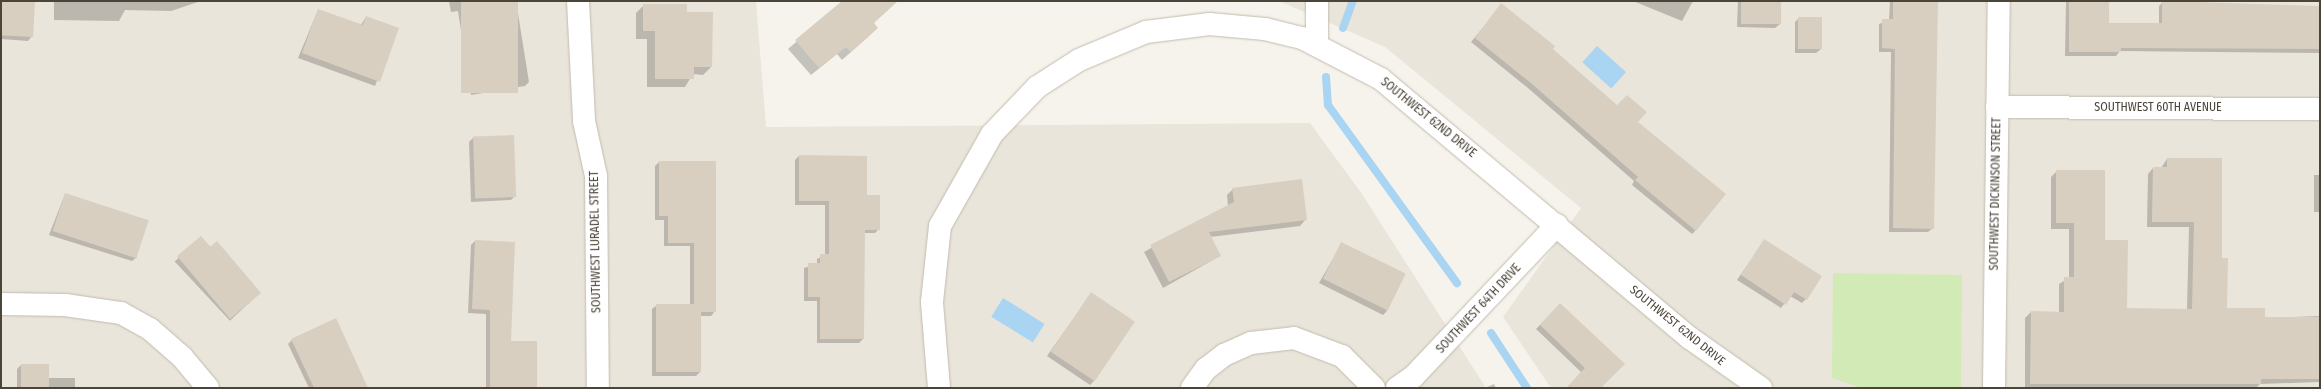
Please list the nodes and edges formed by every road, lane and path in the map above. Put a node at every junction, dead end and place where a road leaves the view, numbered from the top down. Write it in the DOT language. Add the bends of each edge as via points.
graph roads {
  1 [pos="578,1"];
  2 [pos="1317,1"];
  3 [pos="2000,1"];
  4 [pos="1316,43"];
  5 [pos="1997,107"];
  6 [pos="2320,110"];
  7 [pos="1556,225"];
  8 [pos="1,304"];
  9 [pos="208,388"];
  10 [pos="598,388"];
  11 [pos="939,388"];
  12 [pos="1192,388"];
  13 [pos="1374,388"];
  14 [pos="1397,388"];
  15 [pos="1762,388"];
  16 [pos="1994,388"];
  1 -- 10 [label="street, SOUTHWEST LURADEL STREET" via="584,121 596,176"];
  2 -- 4 [label="street"];
  3 -- 5 [label="street, SOUTHWEST DICKINSON STREET"];
  4 -- 7 [label="street, SOUTHWEST 62ND DRIVE" via="1358,64 1406,96"];
  4 -- 11 [label="street, SOUTHWEST 62ND DRIVE" via="1284,32 1237,25 1167,29 1124,40 1079,60 1037,87 992,134 940,226 932,302"];
  5 -- 6 [label="street, SOUTHWEST 60TH AVENUE"];
  5 -- 16 [label="street, SOUTHWEST DICKINSON STREET"];
  7 -- 14 [label="street, SOUTHWEST 64TH DRIVE" via="1452,338 1414,376"];
  7 -- 15 [label="street, SOUTHWEST 62ND DRIVE" via="1690,338"];
  8 -- 9 [label="street" via="65,305 121,313 150,329 182,357"];
  12 -- 13 [label="street" via="1206,369 1224,355 1251,343 1294,338 1312,342 1342,356"];
}
